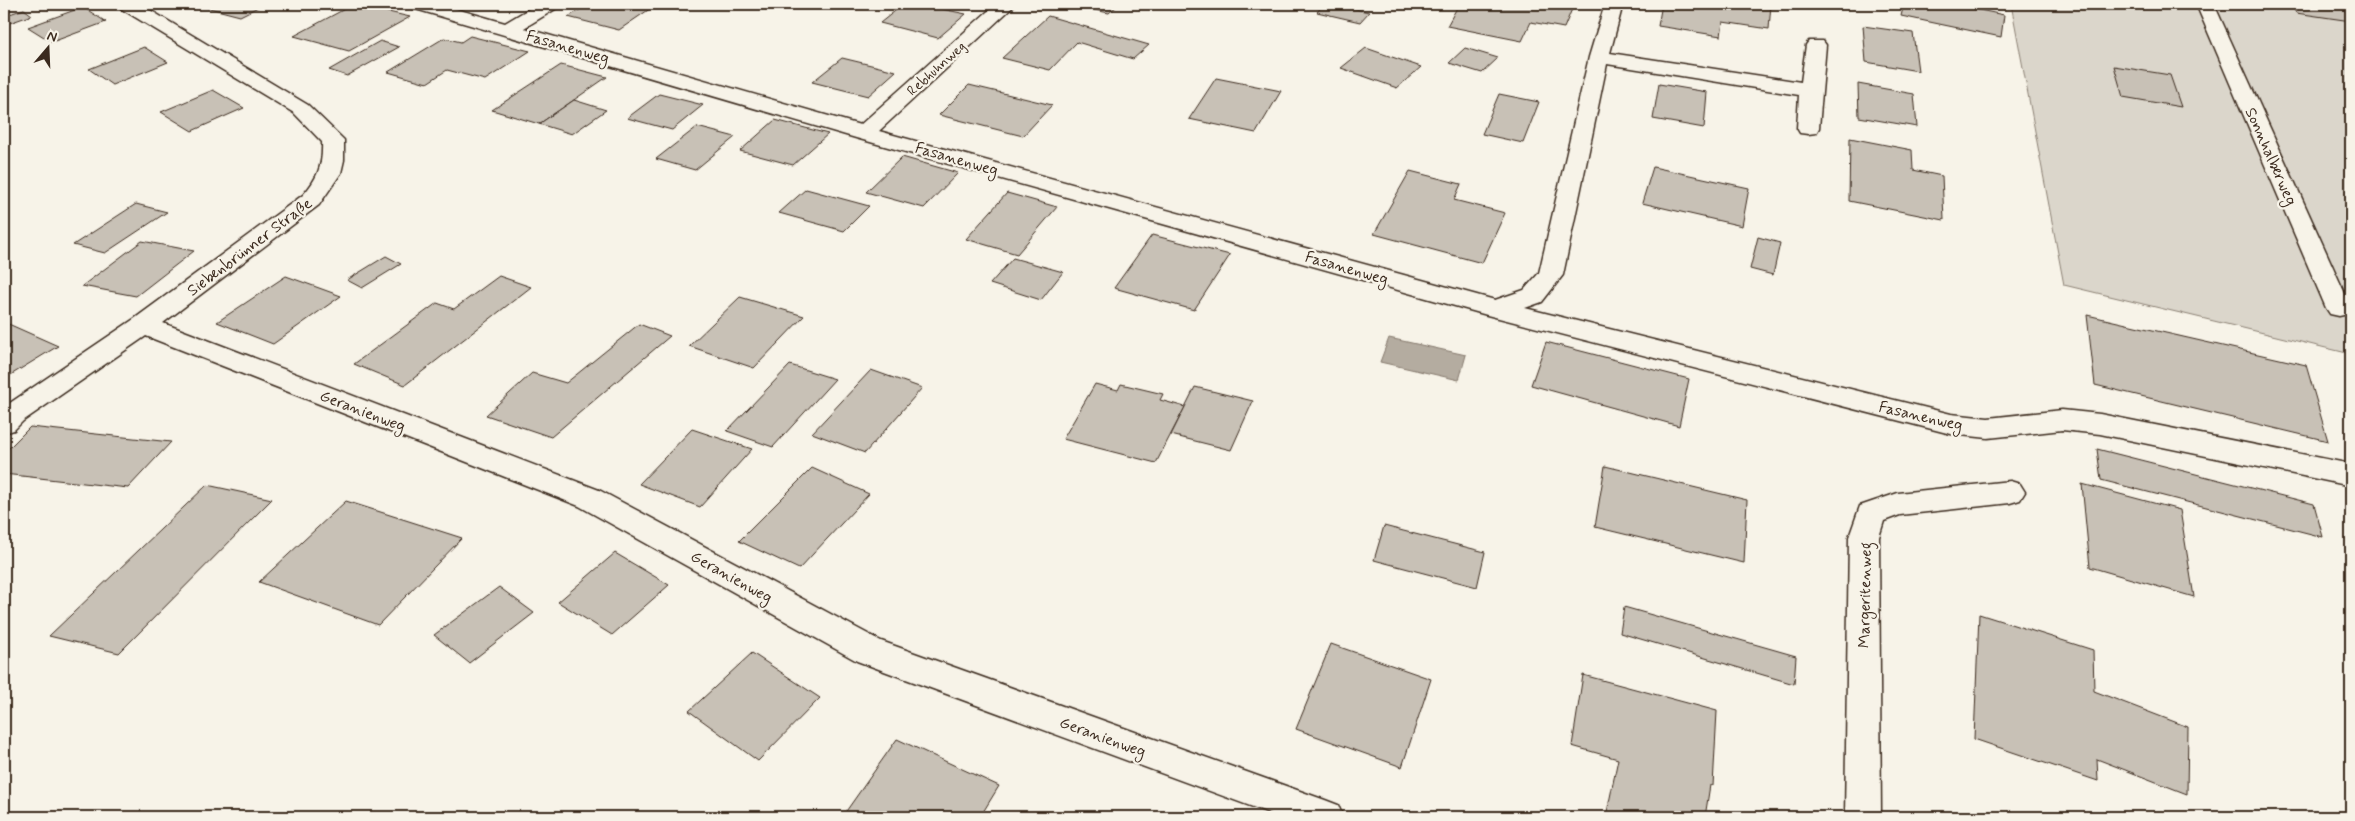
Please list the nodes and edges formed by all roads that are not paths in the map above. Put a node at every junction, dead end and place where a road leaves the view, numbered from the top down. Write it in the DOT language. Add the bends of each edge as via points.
graph roads {
  1 [pos="126,4"];
  2 [pos="418,4"];
  3 [pos="550,4"];
  4 [pos="1007,4"];
  5 [pos="1614,4"];
  6 [pos="2205,4"];
  7 [pos="509,29"];
  8 [pos="1816,45"];
  9 [pos="1599,57"];
  10 [pos="1810,90"];
  11 [pos="1808,128"];
  12 [pos="864,133"];
  13 [pos="2338,308"];
  14 [pos="1496,309"];
  15 [pos="142,325"];
  16 [pos="4,423"];
  17 [pos="2351,475"];
  18 [pos="2010,492"];
  19 [pos="1325,817"];
  20 [pos="1863,817"];
  1 -- 15 [label="street, Siebenbrünner Straße" via="301,110 333,140 334,162 329,179 312,200"];
  2 -- 7 [label="street, Fasanenweg"];
  3 -- 7 [label="street"];
  4 -- 12 [label="street, Rebhuhnweg"];
  5 -- 9 [label="street"];
  6 -- 13 [label="street, Sonnhalberweg"];
  7 -- 12 [label="street, Fasanenweg"];
  8 -- 10 [label="street"];
  9 -- 10 [label="street"];
  9 -- 14 [label="street" via="1551,275 1533,296"];
  10 -- 11 [label="street"];
  12 -- 14 [label="street, Fasanenweg"];
  14 -- 17 [label="street, Fasanenweg" via="1951,424 1988,428 2062,420 2100,424"];
  15 -- 16 [label="street, Siebenbrünner Straße"];
  15 -- 19 [label="street, Geranienweg" via="589,498 870,651"];
  18 -- 20 [label="street, Margeritenweg" via="1898,504 1871,514 1864,537"];
}
